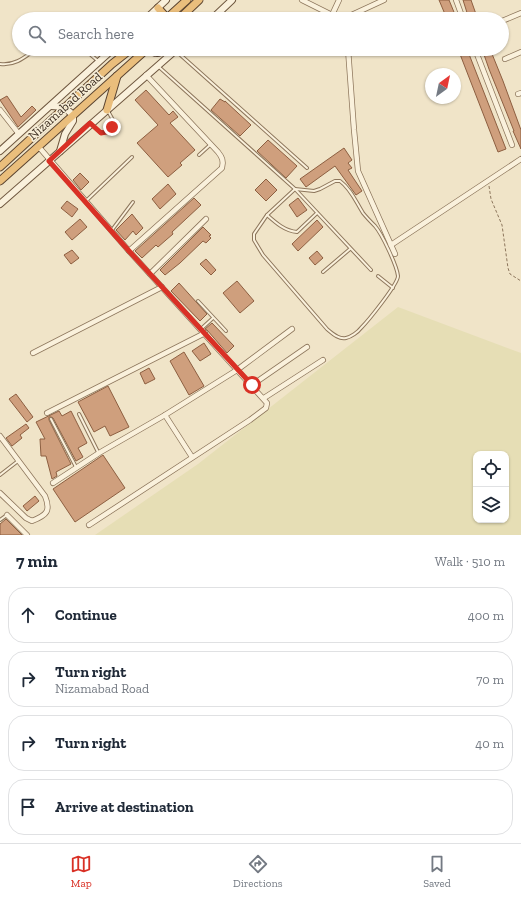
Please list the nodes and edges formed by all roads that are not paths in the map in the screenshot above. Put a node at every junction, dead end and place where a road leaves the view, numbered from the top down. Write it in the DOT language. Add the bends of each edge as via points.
graph roads {
  1 [pos="187,0"];
  2 [pos="199,0"];
  3 [pos="232,0"];
  4 [pos="302,0"];
  5 [pos="339,0"];
  6 [pos="384,0"];
  7 [pos="456,0"];
  8 [pos="161,3"];
  9 [pos="153,12"];
  10 [pos="174,12"];
  11 [pos="186,12"];
  12 [pos="219,12"];
  13 [pos="326,12"];
  14 [pos="333,12"];
  15 [pos="359,12"];
  16 [pos="460,12"];
  17 [pos="521,13"];
  18 [pos="509,18"];
  19 [pos="521,52"];
  20 [pos="27,56"];
  21 [pos="92,56"];
  22 [pos="105,56"];
  23 [pos="122,56"];
  24 [pos="139,56"];
  25 [pos="169,56"];
  26 [pos="183,56"];
  27 [pos="349,56"];
  28 [pos="478,56"];
  29 [pos="505,60"];
  30 [pos="99,62"];
  31 [pos="0,64"];
  32 [pos="158,66"];
  33 [pos="146,75"];
  34 [pos="117,76"];
  35 [pos="77,98"];
  36 [pos="52,106"];
  37 [pos="83,106"];
  38 [pos="66,108"];
  39 [pos="0,110"];
  40 [pos="107,110"];
  41 [pos="73,115"];
  42 [pos="90,123"];
  43 [pos="19,134"];
  44 [pos="211,144"];
  45 [pos="512,145"];
  46 [pos="38,146"];
  47 [pos="60,151"];
  48 [pos="0,152"];
  49 [pos="199,155"];
  50 [pos="132,157"];
  51 [pos="521,159"];
  52 [pos="49,161"];
  53 [pos="0,167"];
  54 [pos="307,168"];
  55 [pos="0,181"];
  56 [pos="295,189"];
  57 [pos="85,202"];
  58 [pos="133,202"];
  59 [pos="0,204"];
  60 [pos="316,213"];
  61 [pos="267,215"];
  62 [pos="206,219"];
  63 [pos="111,231"];
  64 [pos="391,245"];
  65 [pos="350,249"];
  66 [pos="129,251"];
  67 [pos="395,254"];
  68 [pos="371,270"];
  69 [pos="323,272"];
  70 [pos="150,274"];
  71 [pos="378,276"];
  72 [pos="162,286"];
  73 [pos="393,288"];
  74 [pos="198,301"];
  75 [pos="213,318"];
  76 [pos="292,329"];
  77 [pos="226,331"];
  78 [pos="203,332"];
  79 [pos="307,347"];
  80 [pos="33,353"];
  81 [pos="323,360"];
  82 [pos="238,370"];
  83 [pos="252,385"];
  84 [pos="264,398"];
  85 [pos="47,413"];
  86 [pos="78,414"];
  87 [pos="165,415"];
  88 [pos="51,419"];
  89 [pos="0,436"];
  90 [pos="99,453"];
  91 [pos="192,457"];
  92 [pos="18,460"];
  93 [pos="76,468"];
  94 [pos="0,475"];
  95 [pos="53,482"];
  96 [pos="0,493"];
  97 [pos="7,515"];
  98 [pos="0,520"];
  99 [pos="89,525"];
  100 [pos="27,535"];
  1 -- 10 [label="highway"];
  2 -- 11 [label="highway"];
  3 -- 12 [label="main road"];
  4 -- 13 [label="street"];
  5 -- 14 [label="street"];
  6 -- 15 [label="street"];
  7 -- 16 [label="street"];
  8 -- 9 [label="main road"];
  17 -- 18 [label="street"];
  19 -- 29 [label="street"];
  20 -- 31 [label="lane" via="19,62"];
  21 -- 30 [label="lane"];
  22 -- 30 [label="main road, Nizamabad Road"];
  23 -- 35 [label="highway, Nizamabad Road"];
  24 -- 34 [label="highway, Nizamabad Road"];
  25 -- 32 [label="main road"];
  26 -- 54 [label="lane"];
  27 -- 64 [label="street" via="358,171"];
  28 -- 45 [label="street"];
  30 -- 36 [label="main road, Nizamabad Road"];
  32 -- 33 [label="main road"];
  32 -- 56 [label="lane"];
  33 -- 40 [label="main road"];
  33 -- 44 [label="street"];
  34 -- 37 [label="highway, Nizamabad Road"];
  34 -- 40 [label="highway"];
  35 -- 37 [label="highway" via="77,105"];
  35 -- 38 [label="highway, Nizamabad Road"];
  36 -- 38 [label="main road"];
  36 -- 43 [label="main road, Nizamabad Road"];
  37 -- 41 [label="highway, Nizamabad Road"];
  38 -- 41 [label="main road"];
  38 -- 53 [label="highway, Nizamabad Road"];
  39 -- 43 [label="street"];
  40 -- 42 [label="main road"];
  40 -- 42 [label="lane" via="114,122 106,132 101,133"];
  41 -- 46 [label="highway, Nizamabad Road"];
  41 -- 47 [label="main road" via="73,121 64,134"];
  42 -- 47 [label="main road"];
  43 -- 48 [label="main road, Nizamabad Road"];
  44 -- 49 [label="lane"];
  44 -- 66 [label="street" via="222,157 222,168"];
  46 -- 52 [label="street"];
  46 -- 55 [label="highway, Nizamabad Road"];
  47 -- 52 [label="main road"];
  50 -- 57 [label="lane"];
  51 -- 64 [label="street"];
  52 -- 57 [label="street"];
  52 -- 59 [label="main road"];
  56 -- 60 [label="lane"];
  56 -- 61 [label="lane"];
  56 -- 73 [label="lane" via="314,191 340,181 349,189 386,244 398,277"];
  57 -- 63 [label="street"];
  58 -- 63 [label="lane"];
  60 -- 61 [label="lane" via="297,232 286,230"];
  60 -- 65 [label="lane"];
  61 -- 73 [label="lane" via="254,234 256,245 286,284 334,335 345,338 361,329"];
  62 -- 70 [label="street"];
  63 -- 66 [label="street"];
  64 -- 67 [label="street"];
  65 -- 68 [label="lane"];
  65 -- 69 [label="lane"];
  66 -- 70 [label="street"];
  70 -- 72 [label="street"];
  71 -- 73 [label="lane"];
  72 -- 78 [label="street"];
  72 -- 80 [label="street"];
  74 -- 75 [label="lane"];
  75 -- 77 [label="lane"];
  75 -- 78 [label="lane"];
  76 -- 82 [label="street"];
  78 -- 82 [label="street"];
  78 -- 85 [label="street"];
  79 -- 83 [label="street"];
  81 -- 84 [label="street"];
  82 -- 83 [label="street"];
  82 -- 87 [label="street"];
  83 -- 84 [label="street"];
  84 -- 91 [label="street" via="266,408"];
  86 -- 90 [label="lane"];
  87 -- 90 [label="street"];
  87 -- 91 [label="street"];
  88 -- 93 [label="lane"];
  89 -- 92 [label="street"];
  90 -- 93 [label="street"];
  91 -- 99 [label="street"];
  92 -- 94 [label="lane"];
  92 -- 96 [label="street" via="45,496 49,505 47,511 32,521"];
  93 -- 95 [label="street"];
  97 -- 98 [label="lane"];
  97 -- 100 [label="street"];
}
